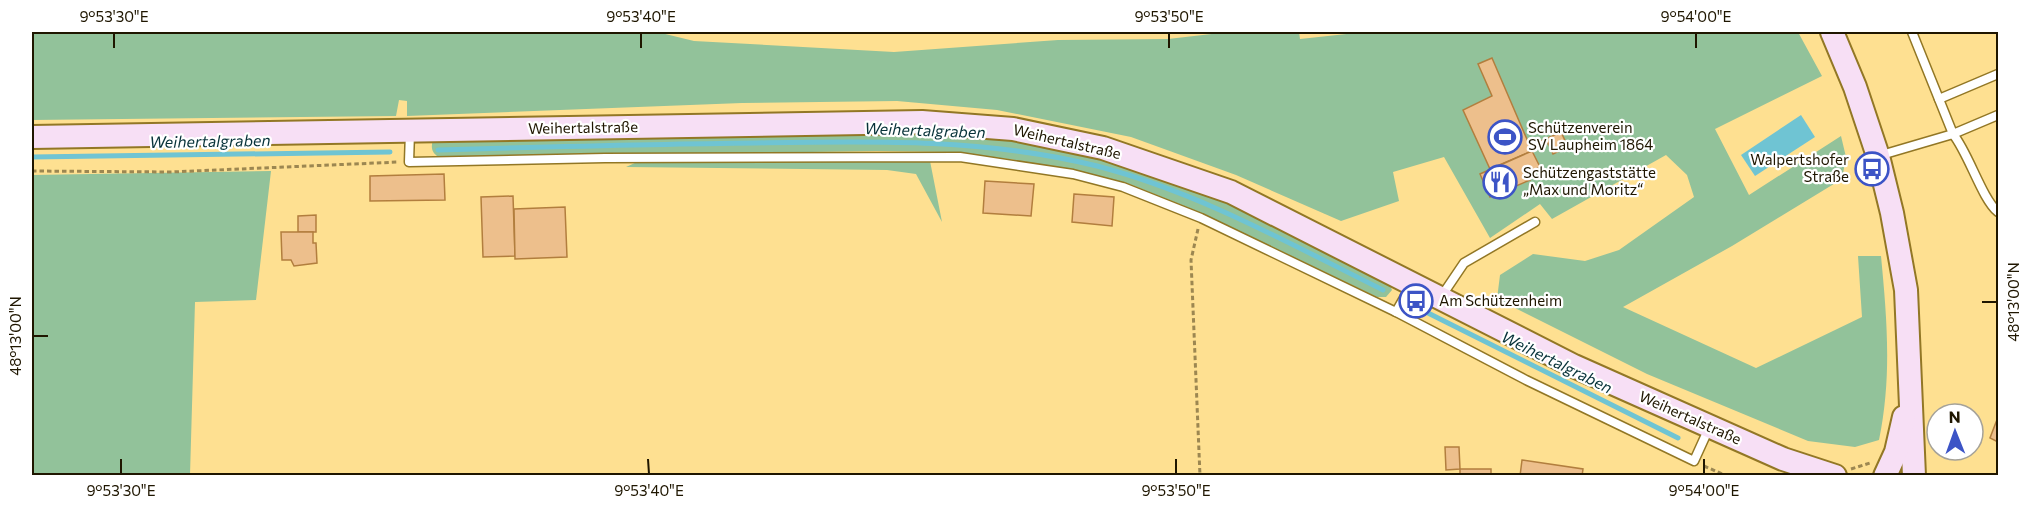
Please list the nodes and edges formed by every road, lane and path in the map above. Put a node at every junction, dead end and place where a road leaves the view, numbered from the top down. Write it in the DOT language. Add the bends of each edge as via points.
graph roads {
  1 [pos="1832,32"];
  2 [pos="1912,32"];
  3 [pos="1998,74"];
  4 [pos="1939,99"];
  5 [pos="1998,115"];
  6 [pos="410,131"];
  7 [pos="1953,134"];
  8 [pos="32,137"];
  9 [pos="1878,156"];
  10 [pos="409,162"];
  11 [pos="32,171"];
  12 [pos="1998,212"];
  13 [pos="1201,218"];
  14 [pos="1535,222"];
  15 [pos="1413,284"];
  16 [pos="1440,298"];
  17 [pos="1396,312"];
  18 [pos="1912,383"];
  19 [pos="1710,427"];
  20 [pos="1782,459"];
  21 [pos="1694,461"];
  22 [pos="1882,469"];
  23 [pos="1840,473"];
  24 [pos="1200,476"];
  25 [pos="1727,476"];
  26 [pos="1806,476"];
  27 [pos="1899,476"];
  28 [pos="1914,476"];
  1 -- 9 [label="street"];
  2 -- 4 [label="lane"];
  3 -- 4 [label="lane"];
  4 -- 7 [label="lane"];
  5 -- 7 [label="lane"];
  6 -- 8 [label="street, Weihertalstraße"];
  6 -- 10 [label="lane"];
  6 -- 15 [label="street, Weihertalstraße" via="922,122 1013,129 1103,148 1232,192"];
  7 -- 9 [label="lane"];
  7 -- 12 [label="lane"];
  9 -- 18 [label="street" via="1906,291"];
  10 -- 11 [label="path" via="171,172"];
  10 -- 13 [label="lane" via="960,157 1073,174 1123,187"];
  13 -- 17 [label="lane"];
  13 -- 24 [label="path" via="1191,260"];
  14 -- 16 [label="lane" via="1464,263"];
  15 -- 16 [label="street, Weihertalstraße"];
  15 -- 17 [label="lane"];
  16 -- 19 [label="street, Weihertalstraße" via="1574,366"];
  17 -- 21 [label="lane"];
  18 -- 22 [label="street" via="1896,452"];
  18 -- 28 [label="street"];
  19 -- 20 [label="street, Weihertalstraße"];
  19 -- 21 [label="lane"];
  20 -- 23 [label="street, Weihertalstraße"];
  20 -- 26 [label="street, Weihertalstraße"];
  21 -- 25 [label="path"];
  22 -- 23 [label="path" via="1871,462"];
  22 -- 27 [label="street"];
}
